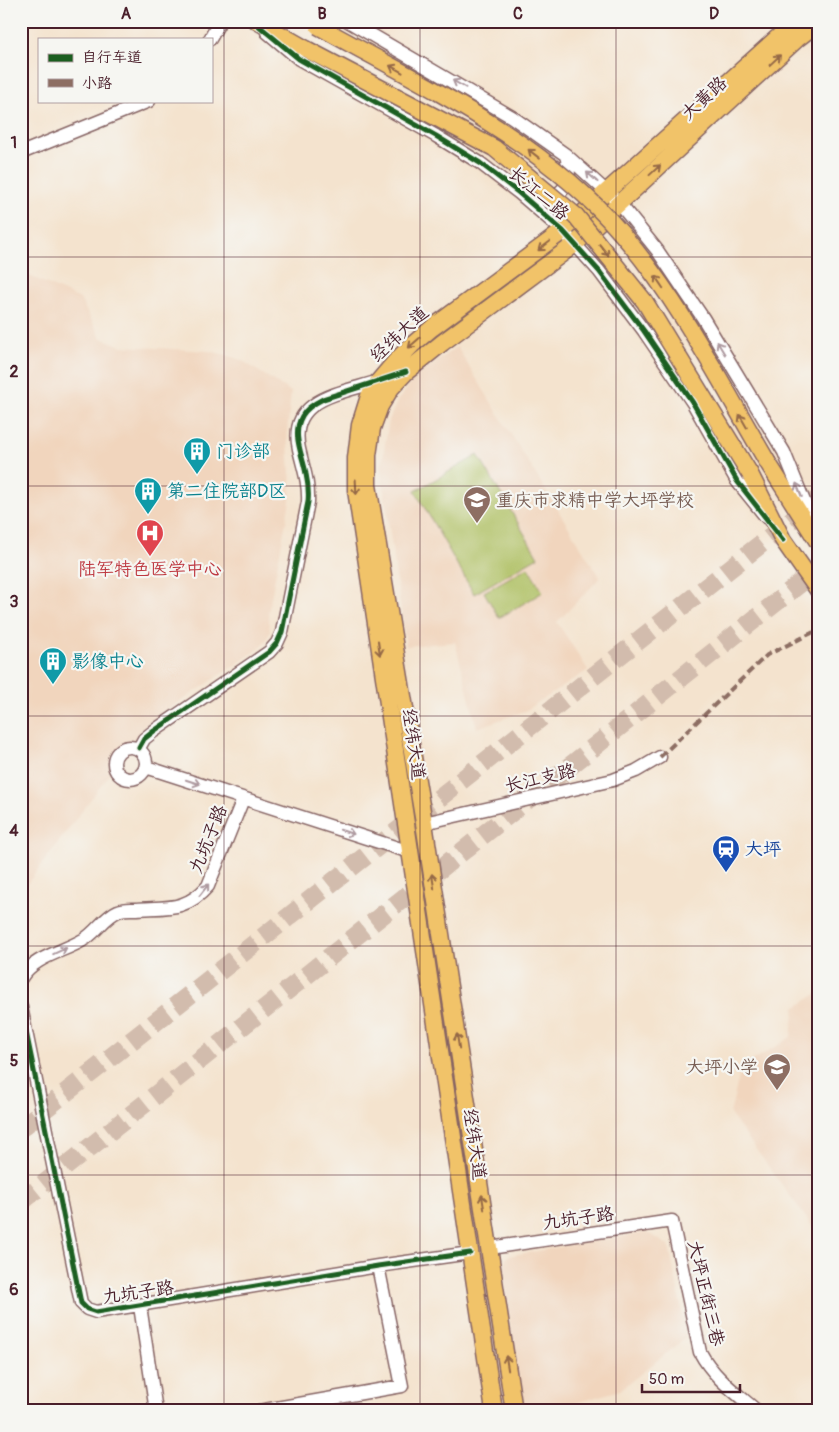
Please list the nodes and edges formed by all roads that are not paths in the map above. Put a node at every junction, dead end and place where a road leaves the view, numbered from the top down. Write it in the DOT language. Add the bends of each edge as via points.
graph roads {
  1 [pos="220,21"];
  2 [pos="255,21"];
  3 [pos="348,21"];
  4 [pos="796,21"];
  5 [pos="818,23"];
  6 [pos="313,24"];
  7 [pos="211,38"];
  8 [pos="147,102"];
  9 [pos="21,153"];
  10 [pos="566,155"];
  11 [pos="519,193"];
  12 [pos="613,197"];
  13 [pos="563,232"];
  14 [pos="575,244"];
  15 [pos="406,372"];
  16 [pos="378,382"];
  17 [pos="818,535"];
  18 [pos="783,540"];
  19 [pos="818,542"];
  20 [pos="818,590"];
  21 [pos="139,748"];
  22 [pos="660,757"];
  23 [pos="146,767"];
  24 [pos="243,799"];
  25 [pos="424,823"];
  26 [pos="410,852"];
  27 [pos="21,978"];
  28 [pos="21,1007"];
  29 [pos="672,1221"];
  30 [pos="490,1248"];
  31 [pos="470,1253"];
  32 [pos="378,1266"];
  33 [pos="140,1306"];
  34 [pos="156,1411"];
  35 [pos="259,1411"];
  36 [pos="494,1411"];
  37 [pos="514,1411"];
  38 [pos="757,1411"];
  1 -- 7 [label="street"];
  2 -- 11 [label="street, 长江二路" via="299,59 444,140"];
  2 -- 18 [label="main road, 长江二路, one-way, bridge" via="494,148 576,216 645,302 750,474"];
  10 -- 3 [label="street, one-way" via="512,117"];
  4 -- 12 [label="main road, 大黄路"];
  12 -- 5 [label="main road, 大黄路, one-way"];
  19 -- 6 [label="main road, 长江二路, one-way, bridge" via="685,320 621,233 586,197 511,136 483,118"];
  8 -- 9 [label="street"];
  10 -- 11 [label="street" via="568,179 559,193 534,199"];
  12 -- 10 [label="street, one-way"];
  11 -- 13 [label="street, 长江二路"];
  12 -- 13 [label="main road, 经纬大道"];
  12 -- 14 [label="main road, 经纬大道"];
  17 -- 12 [label="street, one-way" via="784,452 703,318 658,250"];
  13 -- 14 [label="street, 长江二路"];
  13 -- 16 [label="main road, 经纬大道, one-way" via="412,345"];
  14 -- 15 [label="main road, 经纬大道"];
  14 -- 18 [label="street, 长江二路" via="644,331 693,403 737,480"];
  15 -- 16 [label="street"];
  15 -- 25 [label="main road, 经纬大道" via="380,406 372,428 368,485"];
  16 -- 21 [label="street" via="323,398 302,415 298,425 299,448 309,488 308,502 282,632 277,643 269,652 154,731"];
  16 -- 26 [label="main road, 经纬大道, one-way" via="368,396 360,425 356,490"];
  18 -- 20 [label="main road, 长江二路"];
  21 -- 23 [label="street" via="146,757"];
  21 -- 23 [label="street" via="128,746 118,751 114,768 121,777 131,779 141,776"];
  22 -- 25 [label="street, 长江支路" via="636,772 613,780"];
  23 -- 24 [label="street, 九坑子路, one-way"];
  24 -- 26 [label="street, 九坑子路, one-way"];
  27 -- 24 [label="street, 九坑子路, one-way" via="34,964 83,940 120,910 176,906 198,897 208,886"];
  30 -- 25 [label="main road, 经纬大道, one-way"];
  26 -- 31 [label="main road, 经纬大道"];
  28 -- 33 [label="street, 九坑子路" via="80,1303 96,1312"];
  29 -- 30 [label="street, 九坑子路"];
  29 -- 38 [label="street, 大坪正街三巷" via="700,1352 715,1375"];
  37 -- 30 [label="main road, 经纬大道, one-way"];
  31 -- 32 [label="street, 九坑子路"];
  31 -- 36 [label="main road, 经纬大道"];
  32 -- 33 [label="street, 九坑子路"];
  32 -- 35 [label="street" via="402,1386"];
  33 -- 34 [label="street"];
}
